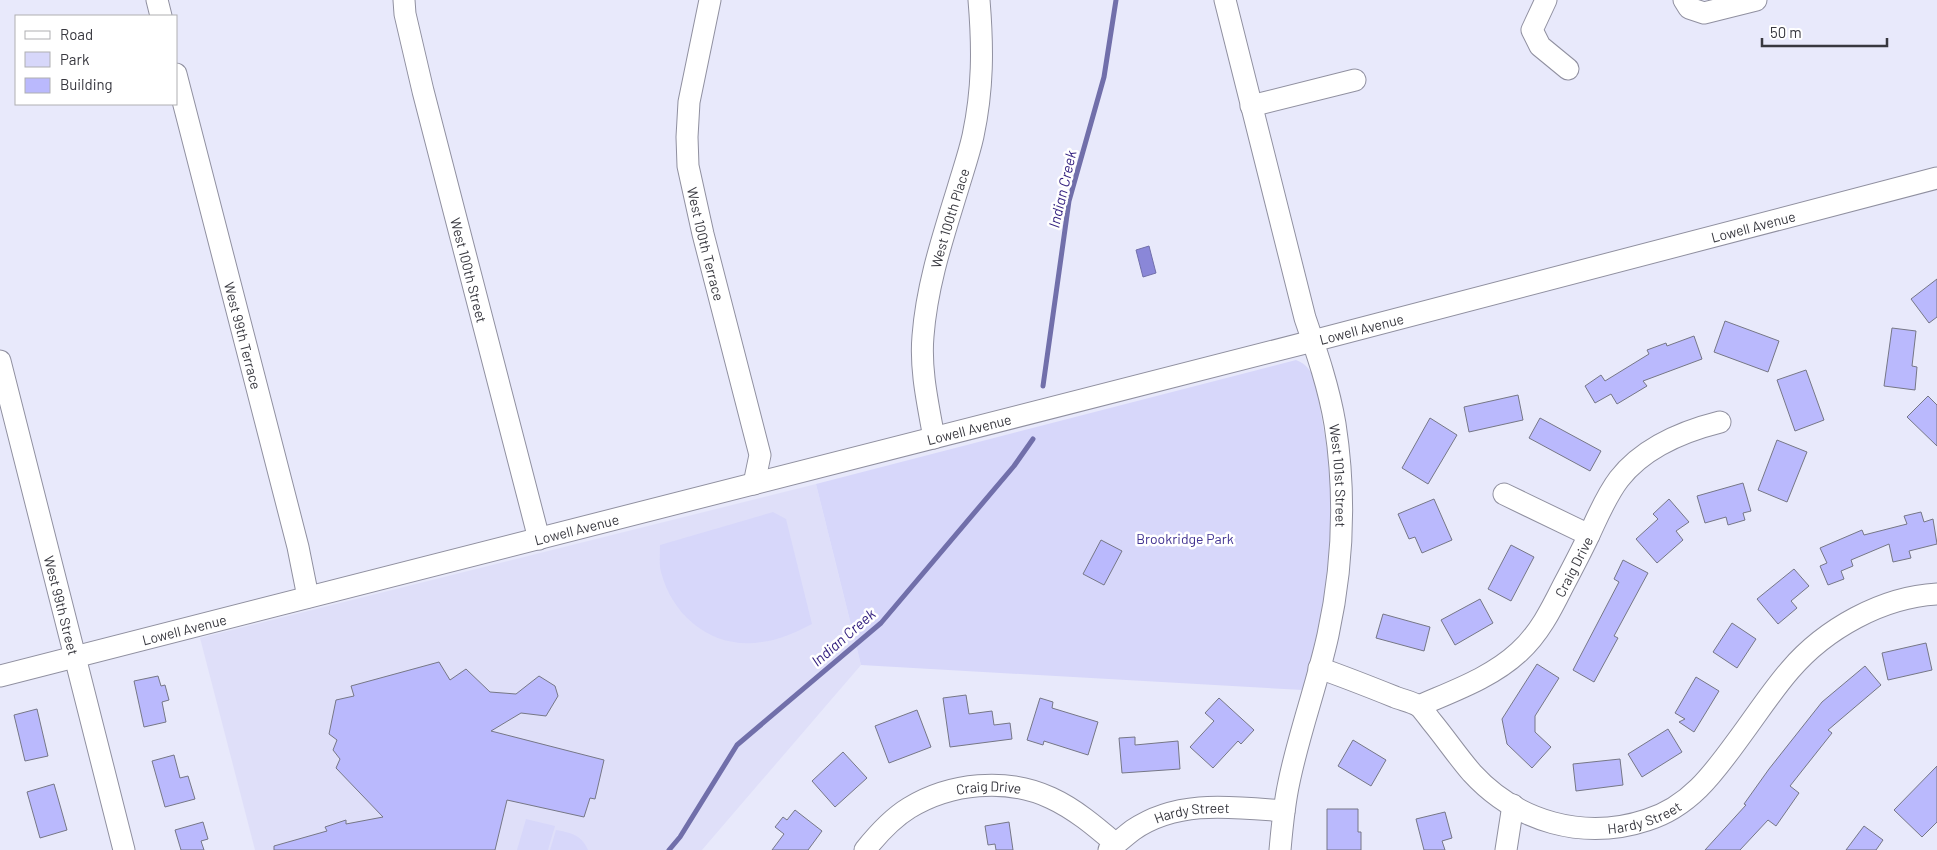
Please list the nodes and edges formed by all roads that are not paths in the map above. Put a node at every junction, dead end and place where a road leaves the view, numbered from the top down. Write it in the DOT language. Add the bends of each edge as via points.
graph roads {
  1 [pos="157,0"];
  2 [pos="404,0"];
  3 [pos="710,0"];
  4 [pos="979,0"];
  5 [pos="1225,0"];
  6 [pos="1546,0"];
  7 [pos="1756,0"];
  8 [pos="1686,4"];
  9 [pos="161,15"];
  10 [pos="1568,69"];
  11 [pos="1355,80"];
  12 [pos="178,82"];
  13 [pos="1251,106"];
  14 [pos="1937,178"];
  15 [pos="1313,341"];
  16 [pos="0,361"];
  17 [pos="1720,422"];
  18 [pos="934,438"];
  19 [pos="754,484"];
  20 [pos="1504,494"];
  21 [pos="1589,536"];
  22 [pos="538,539"];
  23 [pos="1937,594"];
  24 [pos="308,597"];
  25 [pos="75,657"];
  26 [pos="1319,668"];
  27 [pos="0,676"];
  28 [pos="1419,706"];
  29 [pos="1512,805"];
  30 [pos="1284,811"];
  31 [pos="1113,847"];
  32 [pos="124,850"];
  33 [pos="865,850"];
  34 [pos="1280,850"];
  35 [pos="1506,850"];
  1 -- 9 [label="street"];
  2 -- 22 [label="street, West 100th Street" via="426,100"];
  3 -- 19 [label="street, West 100th Terrace" via="689,102 688,166 760,455"];
  4 -- 18 [label="street, West 100th Place" via="982,47 974,129 936,260 922,338 923,370"];
  5 -- 13 [label="street, West 101st Street"];
  6 -- 10 [label="street" via="1532,30 1540,46"];
  7 -- 8 [label="street" via="1704,13"];
  11 -- 13 [label="street"];
  12 -- 24 [label="street, West 99th Terrace"];
  13 -- 15 [label="street, West 101st Street"];
  14 -- 15 [label="street, Lowell Avenue"];
  15 -- 18 [label="street, Lowell Avenue"];
  15 -- 26 [label="street, West 101st Street" via="1334,423 1341,484 1342,544 1328,638"];
  16 -- 25 [label="street, West 99th Street"];
  17 -- 21 [label="street, Craig Drive" via="1672,439 1632,465 1610,493"];
  18 -- 19 [label="street, Lowell Avenue"];
  19 -- 22 [label="street, Lowell Avenue"];
  20 -- 21 [label="street"];
  21 -- 28 [label="street, Craig Drive" via="1540,628 1519,652 1478,680"];
  22 -- 24 [label="street, Lowell Avenue"];
  23 -- 29 [label="street, Hardy Street" via="1879,607 1818,642 1775,688 1709,780 1668,812 1615,827 1581,829 1552,824"];
  24 -- 25 [label="street, Lowell Avenue"];
  25 -- 27 [label="street, Lowell Avenue"];
  25 -- 32 [label="street, West 99th Street"];
  26 -- 28 [label="street"];
  26 -- 30 [label="street, West 101st Street"];
  28 -- 29 [label="street, Hardy Street" via="1472,772 1495,796"];
  29 -- 35 [label="street"];
  30 -- 31 [label="street, Hardy Street" via="1221,806 1178,811 1141,826"];
  30 -- 34 [label="street, West 101st Street"];
  31 -- 33 [label="street, Craig Drive" via="1085,819 1049,797 1019,788 988,785 942,793 908,808"];
}
